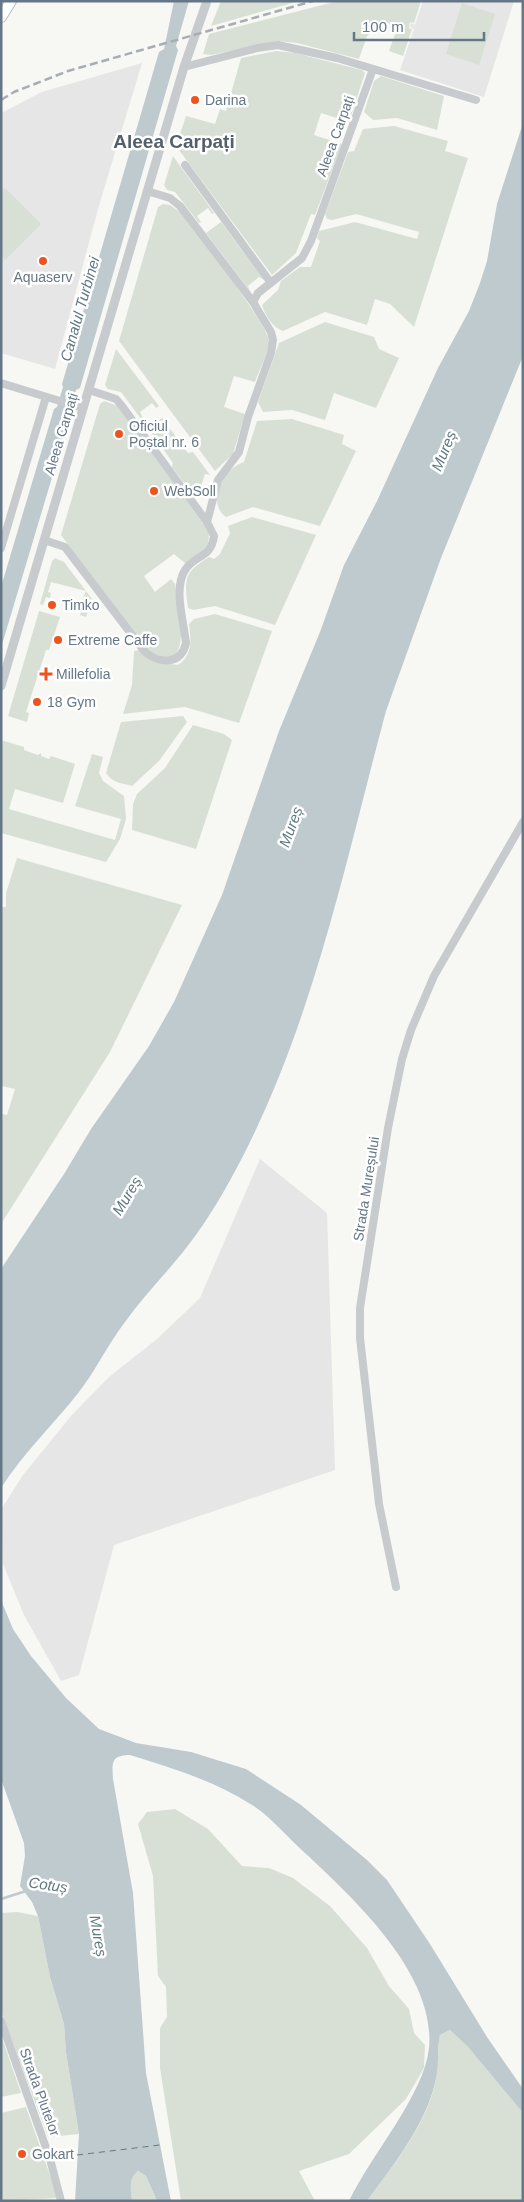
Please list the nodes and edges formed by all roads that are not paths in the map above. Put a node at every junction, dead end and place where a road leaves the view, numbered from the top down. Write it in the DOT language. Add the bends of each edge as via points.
graph roads {
  1 [pos="11,1"];
  2 [pos="207,1"];
  3 [pos="1,17"];
  4 [pos="184,67"];
  5 [pos="374,69"];
  6 [pos="476,100"];
  7 [pos="185,165"];
  8 [pos="147,191"];
  9 [pos="271,283"];
  10 [pos="253,302"];
  11 [pos="1,383"];
  12 [pos="88,390"];
  13 [pos="46,397"];
  14 [pos="80,407"];
  15 [pos="207,522"];
  16 [pos="3,533"];
  17 [pos="44,540"];
  18 [pos="1,548"];
  19 [pos="1,686"];
  20 [pos="523,822"];
  21 [pos="396,1587"];
  22 [pos="1,2021"];
  23 [pos="61,2201"];
  1 -- 3 [label="main road"];
  2 -- 4 [label="street, Aleea Carpați"];
  4 -- 5 [label="street" via="278,45"];
  4 -- 8 [label="street, Aleea Carpați"];
  5 -- 6 [label="street"];
  5 -- 9 [label="street, Aleea Carpați" via="312,242 302,258"];
  7 -- 9 [label="street"];
  8 -- 10 [label="street" via="170,198 180,206"];
  8 -- 12 [label="street, Aleea Carpați"];
  9 -- 10 [label="street, Aleea Carpați" via="258,293"];
  10 -- 15 [label="street" via="271,332 271,353 237,458 221,472"];
  11 -- 13 [label="street"];
  12 -- 14 [label="street, Aleea Carpați"];
  12 -- 15 [label="street" via="116,399"];
  13 -- 14 [label="street"];
  13 -- 16 [label="street"];
  14 -- 17 [label="street, Aleea Carpați"];
  15 -- 17 [label="street" via="214,536 213,544 185,570 179,584 186,643 179,657 170,661 157,660 145,652 66,547"];
  16 -- 18 [label="street"];
  17 -- 19 [label="street, Aleea Carpați"];
  20 -- 21 [label="street, Strada Mureșului" via="426,992 402,1059 388,1128 360,1308 360,1338 379,1504"];
  22 -- 23 [label="street, Strada Plutelor" via="50,2159"];
}
